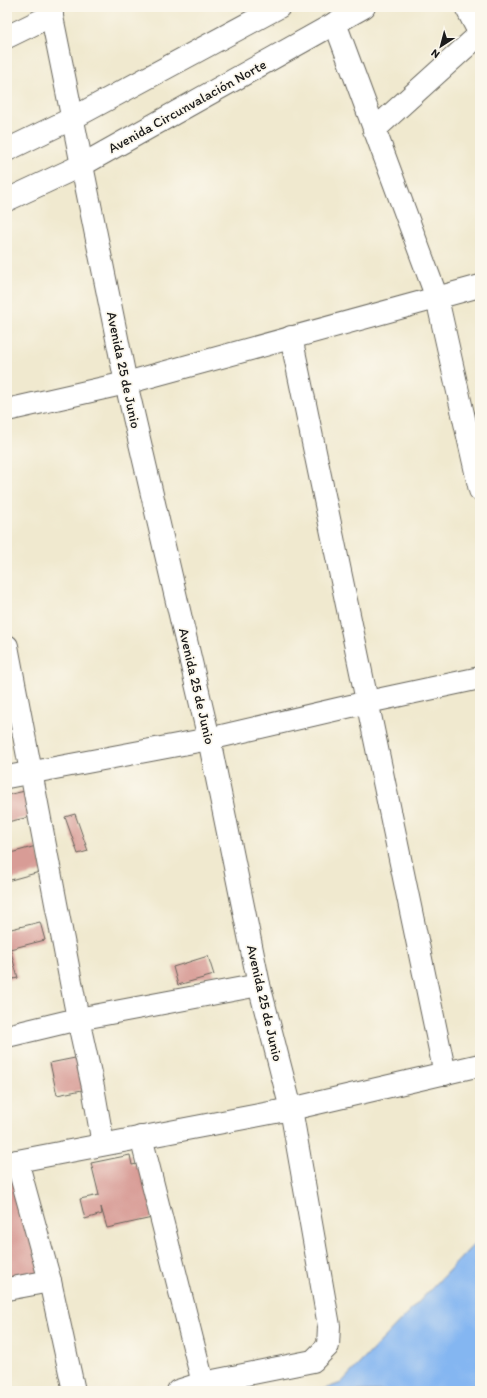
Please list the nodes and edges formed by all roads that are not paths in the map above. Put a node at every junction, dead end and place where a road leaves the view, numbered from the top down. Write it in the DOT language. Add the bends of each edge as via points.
graph roads {
  1 [pos="279,7"];
  2 [pos="364,7"];
  3 [pos="466,7"];
  4 [pos="51,11"];
  5 [pos="335,23"];
  6 [pos="480,34"];
  7 [pos="7,36"];
  8 [pos="73,118"];
  9 [pos="374,130"];
  10 [pos="7,150"];
  11 [pos="82,165"];
  12 [pos="7,200"];
  13 [pos="480,286"];
  14 [pos="437,298"];
  15 [pos="291,338"];
  16 [pos="126,383"];
  17 [pos="7,410"];
  18 [pos="480,490"];
  19 [pos="7,646"];
  20 [pos="480,678"];
  21 [pos="368,702"];
  22 [pos="209,739"];
  23 [pos="31,772"];
  24 [pos="7,777"];
  25 [pos="259,985"];
  26 [pos="78,1019"];
  27 [pos="7,1036"];
  28 [pos="480,1065"];
  29 [pos="445,1074"];
  30 [pos="291,1110"];
  31 [pos="141,1137"];
  32 [pos="103,1144"];
  33 [pos="12,1162"];
  34 [pos="50,1281"];
  35 [pos="7,1289"];
  36 [pos="203,1384"];
  37 [pos="74,1391"];
  38 [pos="178,1391"];
  1 -- 8 [label="street"];
  2 -- 5 [label="street, Avenida Circunvalación Norte"];
  3 -- 6 [label="street"];
  4 -- 7 [label="street"];
  4 -- 8 [label="street, Avenida 25 de Junio"];
  5 -- 9 [label="street"];
  5 -- 11 [label="street, Avenida Circunvalación Norte"];
  6 -- 9 [label="street"];
  8 -- 10 [label="street"];
  8 -- 11 [label="street, Avenida 25 de Junio"];
  9 -- 14 [label="street"];
  11 -- 12 [label="street, Avenida Circunvalación Norte"];
  11 -- 16 [label="street, Avenida 25 de Junio"];
  13 -- 14 [label="street"];
  14 -- 15 [label="street"];
  14 -- 18 [label="street"];
  15 -- 16 [label="street"];
  15 -- 21 [label="street"];
  16 -- 17 [label="street"];
  16 -- 22 [label="street, Avenida 25 de Junio"];
  19 -- 23 [label="street"];
  20 -- 21 [label="street"];
  21 -- 22 [label="street"];
  21 -- 29 [label="street"];
  22 -- 23 [label="street"];
  22 -- 25 [label="street, Avenida 25 de Junio"];
  23 -- 24 [label="street"];
  23 -- 26 [label="street"];
  25 -- 26 [label="street"];
  25 -- 30 [label="street, Avenida 25 de Junio"];
  26 -- 27 [label="street"];
  26 -- 32 [label="street"];
  28 -- 29 [label="street"];
  29 -- 30 [label="street"];
  30 -- 31 [label="street"];
  30 -- 36 [label="street, Avenida 25 de Junio" via="329,1326 328,1346 313,1361"];
  31 -- 32 [label="street"];
  31 -- 36 [label="street"];
  32 -- 33 [label="street"];
  33 -- 34 [label="street"];
  34 -- 35 [label="street"];
  34 -- 37 [label="street"];
  36 -- 38 [label="street"];
}
